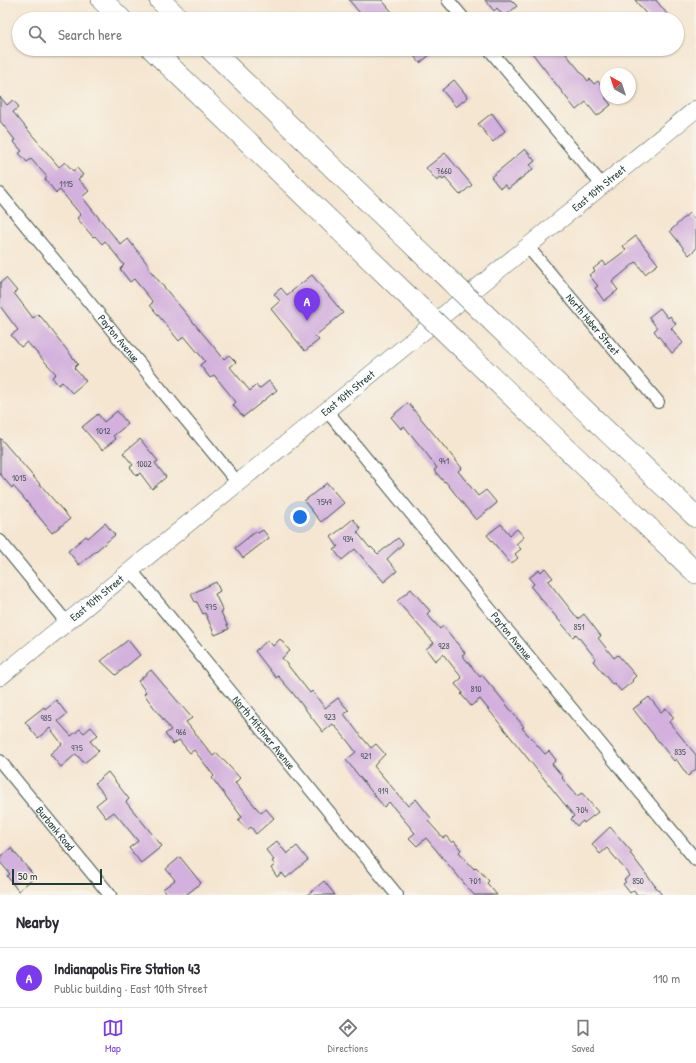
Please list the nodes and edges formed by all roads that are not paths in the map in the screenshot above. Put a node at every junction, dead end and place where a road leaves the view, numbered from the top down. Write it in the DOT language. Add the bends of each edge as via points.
graph roads {
  1 [pos="102,0"];
  2 [pos="160,0"];
  3 [pos="448,0"];
  4 [pos="114,12"];
  5 [pos="172,12"];
  6 [pos="458,12"];
  7 [pos="159,56"];
  8 [pos="217,56"];
  9 [pos="495,56"];
  10 [pos="696,109"];
  11 [pos="602,186"];
  12 [pos="0,194"];
  13 [pos="528,247"];
  14 [pos="658,402"];
  15 [pos="327,411"];
  16 [pos="238,483"];
  17 [pos="696,517"];
  18 [pos="0,541"];
  19 [pos="131,570"];
  20 [pos="696,573"];
  21 [pos="67,623"];
  22 [pos="0,677"];
  23 [pos="0,761"];
  24 [pos="696,860"];
  25 [pos="110,895"];
  26 [pos="397,895"];
  1 -- 4 [label="highway"];
  2 -- 5 [label="highway"];
  3 -- 6 [label="street"];
  7 -- 20 [label="highway, bridge"];
  8 -- 17 [label="highway, bridge"];
  9 -- 11 [label="street"];
  10 -- 11 [label="main road, East 10th Street"];
  11 -- 13 [label="main road, East 10th Street"];
  12 -- 16 [label="street, Payton Avenue"];
  13 -- 14 [label="street, North Huber Street"];
  13 -- 15 [label="main road, East 10th Street"];
  15 -- 16 [label="main road, East 10th Street"];
  15 -- 24 [label="street, Payton Avenue"];
  16 -- 19 [label="main road, East 10th Street"];
  18 -- 21 [label="street"];
  19 -- 21 [label="main road, East 10th Street"];
  19 -- 26 [label="street, North Mitchner Avenue"];
  21 -- 22 [label="main road, East 10th Street"];
  23 -- 25 [label="street, Burbank Road"];
}
